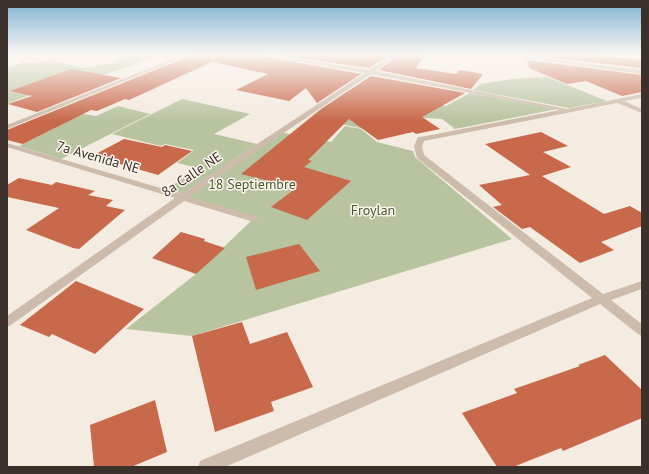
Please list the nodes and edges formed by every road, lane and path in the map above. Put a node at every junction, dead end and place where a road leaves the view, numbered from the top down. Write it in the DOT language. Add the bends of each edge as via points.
graph roads {
  1 [pos="129,77"];
  2 [pos="363,77"];
  3 [pos="398,77"];
  4 [pos="642,96"];
  5 [pos="618,101"];
  6 [pos="571,110"];
  7 [pos="642,111"];
  8 [pos="7,127"];
  9 [pos="7,145"];
  10 [pos="183,197"];
  11 [pos="254,219"];
  12 [pos="642,285"];
  13 [pos="601,299"];
  14 [pos="7,322"];
  15 [pos="642,331"];
  16 [pos="206,467"];
  1 -- 8 [label="street"];
  2 -- 10 [label="street, 8a Calle NE"];
  3 -- 6 [label="street"];
  4 -- 5 [label="street"];
  5 -- 6 [label="street"];
  5 -- 7 [label="street"];
  6 -- 13 [label="street" via="421,139 418,146 420,156"];
  9 -- 10 [label="street, 7a Avenida NE"];
  10 -- 11 [label="street, 7a Avenida NE"];
  10 -- 14 [label="street, 8a Calle NE"];
  12 -- 13 [label="street"];
  13 -- 15 [label="street"];
  13 -- 16 [label="street"];
}
